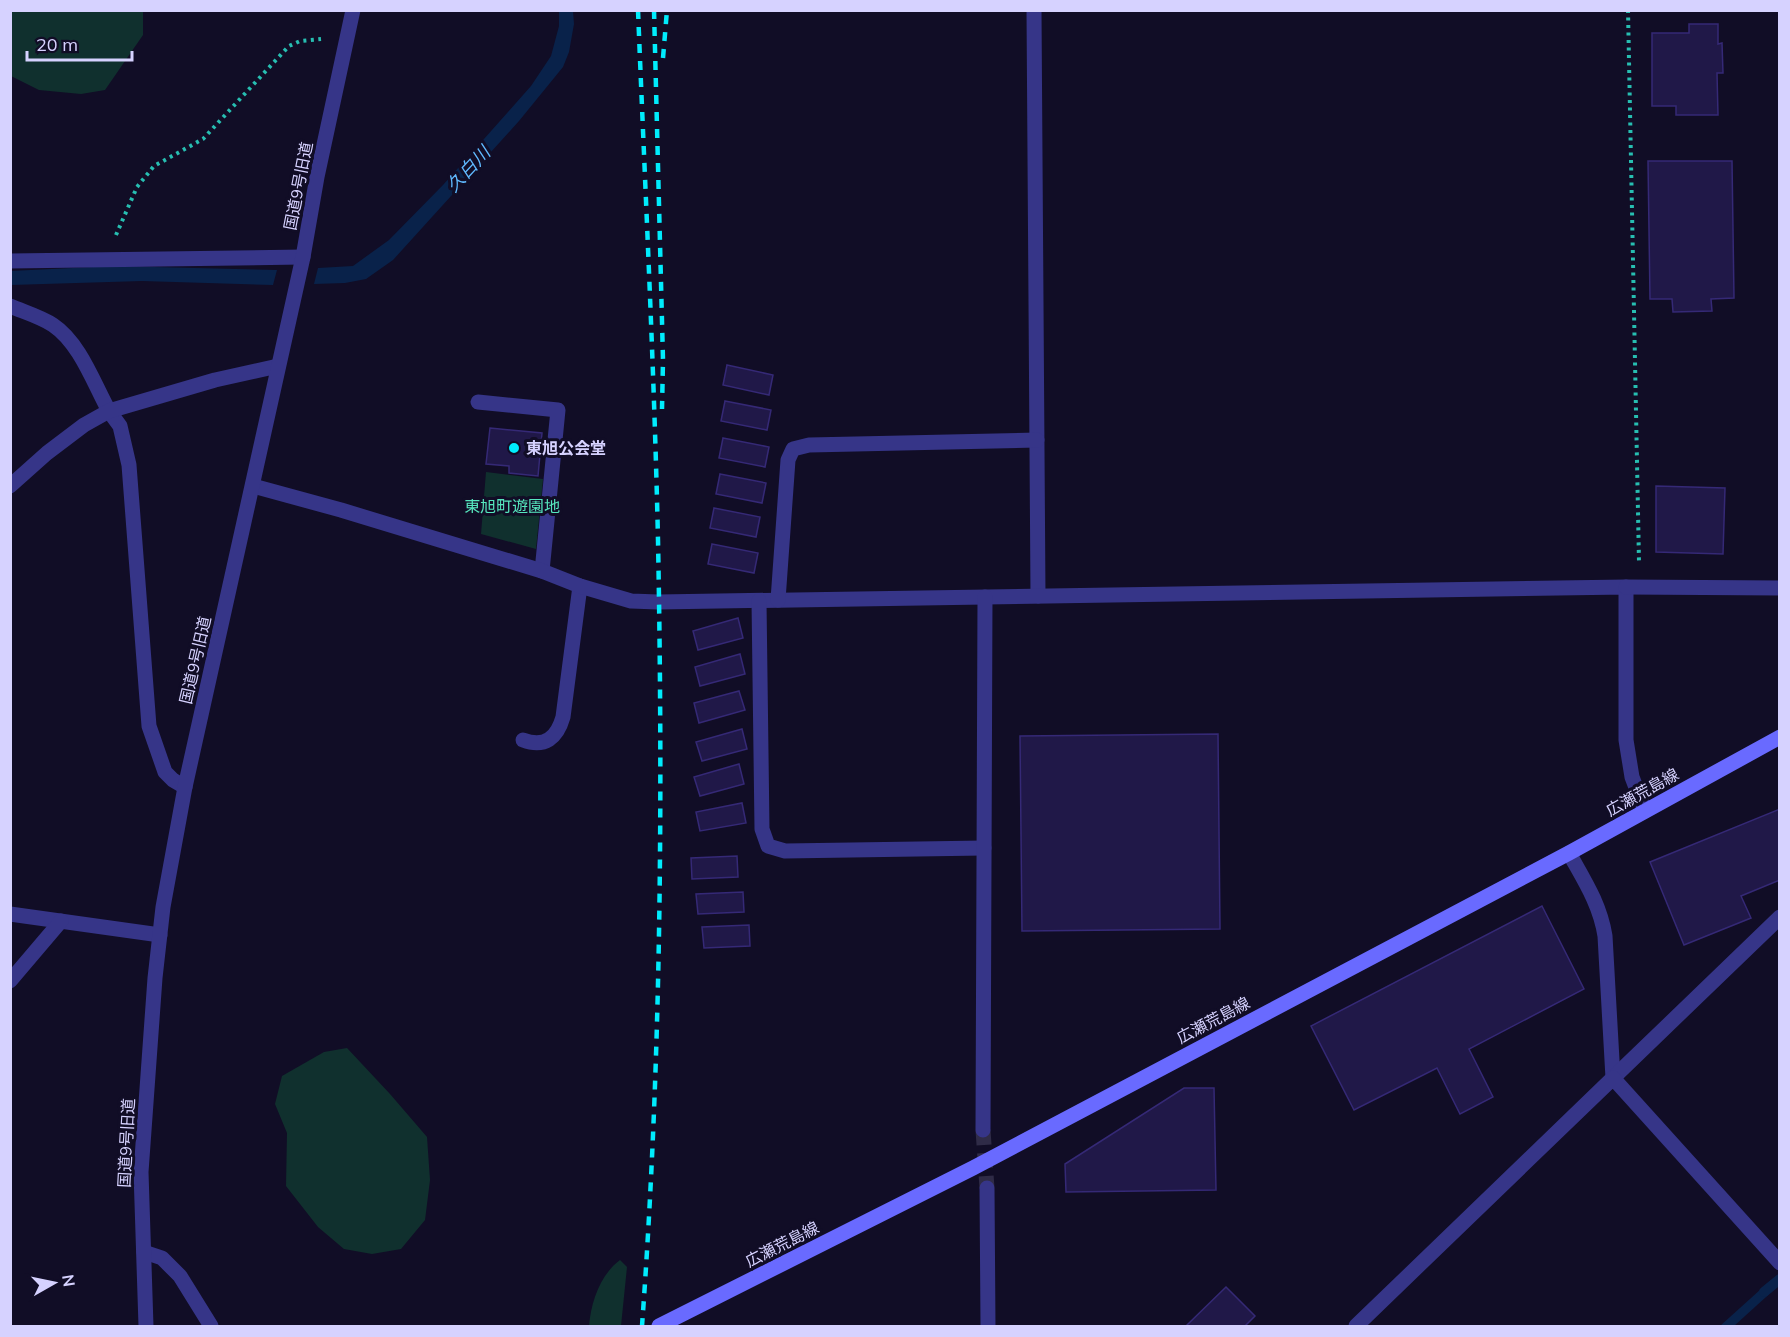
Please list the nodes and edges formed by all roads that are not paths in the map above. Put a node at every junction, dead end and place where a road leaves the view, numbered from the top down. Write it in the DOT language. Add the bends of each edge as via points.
graph roads {
  1 [pos="353,10"];
  2 [pos="1034,10"];
  3 [pos="303,257"];
  4 [pos="10,261"];
  5 [pos="10,306"];
  6 [pos="278,366"];
  7 [pos="478,402"];
  8 [pos="109,411"];
  9 [pos="1037,440"];
  10 [pos="10,486"];
  11 [pos="253,486"];
  12 [pos="542,571"];
  13 [pos="580,586"];
  14 [pos="1632,587"];
  15 [pos="1779,588"];
  16 [pos="1038,596"];
  17 [pos="985,597"];
  18 [pos="778,600"];
  19 [pos="759,601"];
  20 [pos="1779,736"];
  21 [pos="523,740"];
  22 [pos="1779,747"];
  23 [pos="1755,750"];
  24 [pos="185,787"];
  25 [pos="1645,811"];
  26 [pos="984,848"];
  27 [pos="1569,853"];
  28 [pos="10,914"];
  29 [pos="1779,917"];
  30 [pos="61,921"];
  31 [pos="160,935"];
  32 [pos="10,981"];
  33 [pos="1613,1077"];
  34 [pos="983,1130"];
  35 [pos="987,1188"];
  36 [pos="144,1252"];
  37 [pos="1779,1263"];
  38 [pos="663,1325"];
  39 [pos="146,1326"];
  40 [pos="211,1326"];
  41 [pos="988,1326"];
  42 [pos="1356,1326"];
  1 -- 3 [label="street, 国道9号旧道"];
  2 -- 9 [label="street"];
  3 -- 4 [label="street"];
  3 -- 6 [label="street, 国道9号旧道"];
  5 -- 8 [label="street" via="63,333 73,344"];
  6 -- 8 [label="street"];
  6 -- 11 [label="street, 国道9号旧道"];
  7 -- 12 [label="street" via="558,410"];
  8 -- 10 [label="street" via="47,453"];
  8 -- 24 [label="street" via="120,426 129,465 149,726 165,772"];
  9 -- 16 [label="street"];
  9 -- 18 [label="street" via="809,445 793,449 788,460"];
  11 -- 12 [label="street"];
  11 -- 24 [label="street, 国道9号旧道"];
  12 -- 13 [label="street"];
  13 -- 19 [label="street" via="631,601"];
  13 -- 21 [label="street" via="559,729 542,742"];
  14 -- 15 [label="street"];
  14 -- 16 [label="street"];
  14 -- 25 [label="street" via="1626,740 1632,777"];
  16 -- 17 [label="street"];
  17 -- 18 [label="street"];
  17 -- 26 [label="street"];
  18 -- 19 [label="street"];
  19 -- 26 [label="street" via="762,829 768,846 785,851"];
  20 -- 23 [label="main road, 広瀬荒島線"];
  22 -- 23 [label="street"];
  23 -- 25 [label="main road, 広瀬荒島線"];
  24 -- 31 [label="street, 国道9号旧道"];
  25 -- 27 [label="main road, 広瀬荒島線"];
  26 -- 34 [label="street"];
  27 -- 33 [label="street" via="1602,918"];
  27 -- 38 [label="main road, 広瀬荒島線" via="974,1168"];
  28 -- 30 [label="street"];
  29 -- 33 [label="street"];
  30 -- 31 [label="street"];
  30 -- 32 [label="street"];
  31 -- 36 [label="street, 国道9号旧道" via="141,1172"];
  33 -- 37 [label="street"];
  33 -- 42 [label="street"];
  35 -- 41 [label="street"];
  36 -- 39 [label="street, 国道9号旧道"];
  36 -- 40 [label="street" via="162,1258 180,1276"];
}
